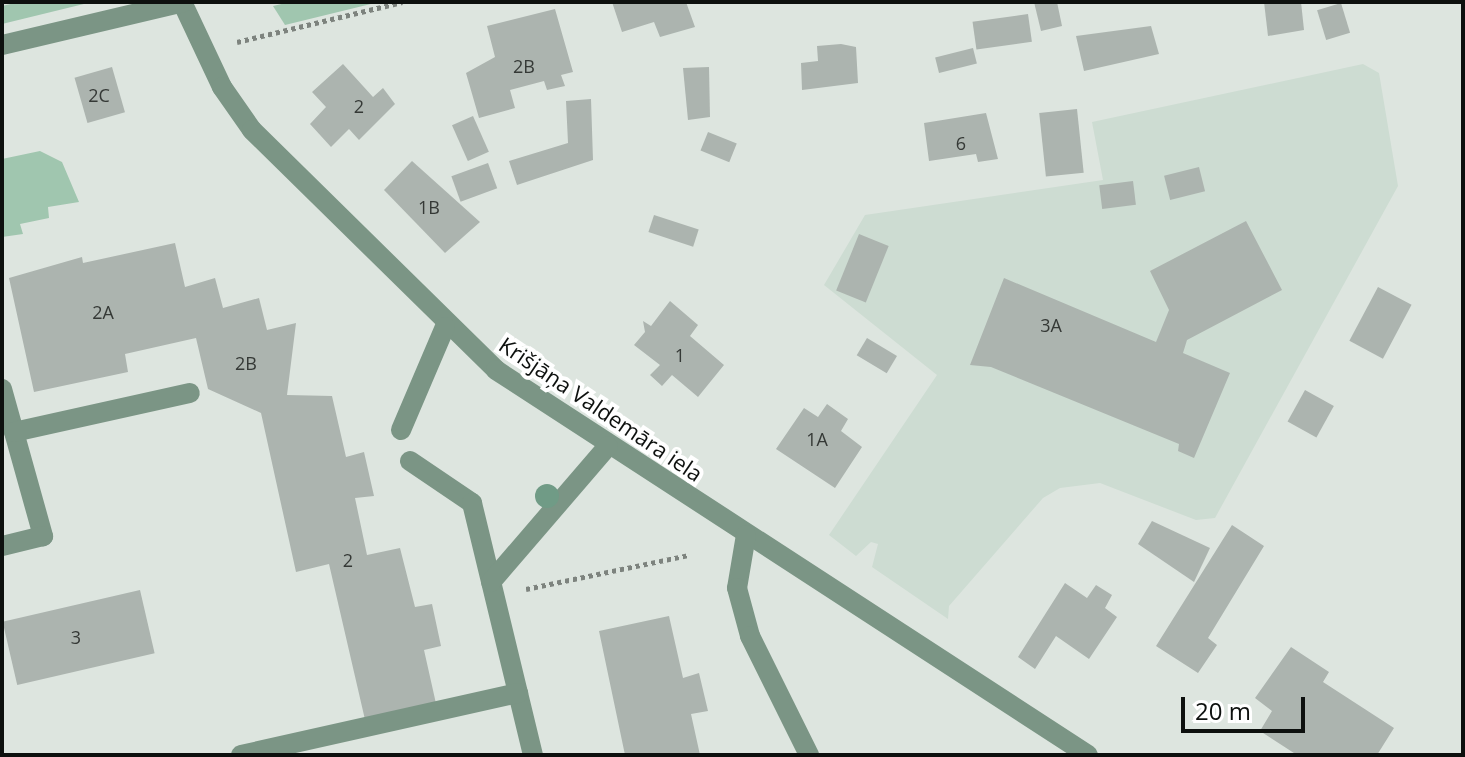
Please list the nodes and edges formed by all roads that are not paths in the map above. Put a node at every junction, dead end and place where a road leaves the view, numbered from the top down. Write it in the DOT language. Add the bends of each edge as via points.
graph roads {
  1 [pos="183,2"];
  2 [pos="2,45"];
  3 [pos="445,327"];
  4 [pos="2,389"];
  5 [pos="190,393"];
  6 [pos="401,430"];
  7 [pos="14,432"];
  8 [pos="608,446"];
  9 [pos="410,461"];
  10 [pos="746,535"];
  11 [pos="2,546"];
  12 [pos="491,582"];
  13 [pos="518,693"];
  14 [pos="241,755"];
  15 [pos="533,755"];
  16 [pos="809,755"];
  17 [pos="1088,755"];
  1 -- 2 [label="street"];
  1 -- 3 [label="street, Krišjāņa Valdemāra iela" via="222,87 252,130"];
  3 -- 6 [label="street"];
  3 -- 8 [label="street, Krišjāņa Valdemāra iela"];
  4 -- 7 [label="street"];
  5 -- 7 [label="street"];
  7 -- 11 [label="street" via="43,536"];
  8 -- 10 [label="street, Krišjāņa Valdemāra iela"];
  8 -- 12 [label="street"];
  9 -- 12 [label="street" via="472,503"];
  10 -- 16 [label="street" via="737,588 750,636"];
  10 -- 17 [label="street, Krišjāņa Valdemāra iela"];
  12 -- 13 [label="street"];
  13 -- 14 [label="street"];
  13 -- 15 [label="street"];
}
